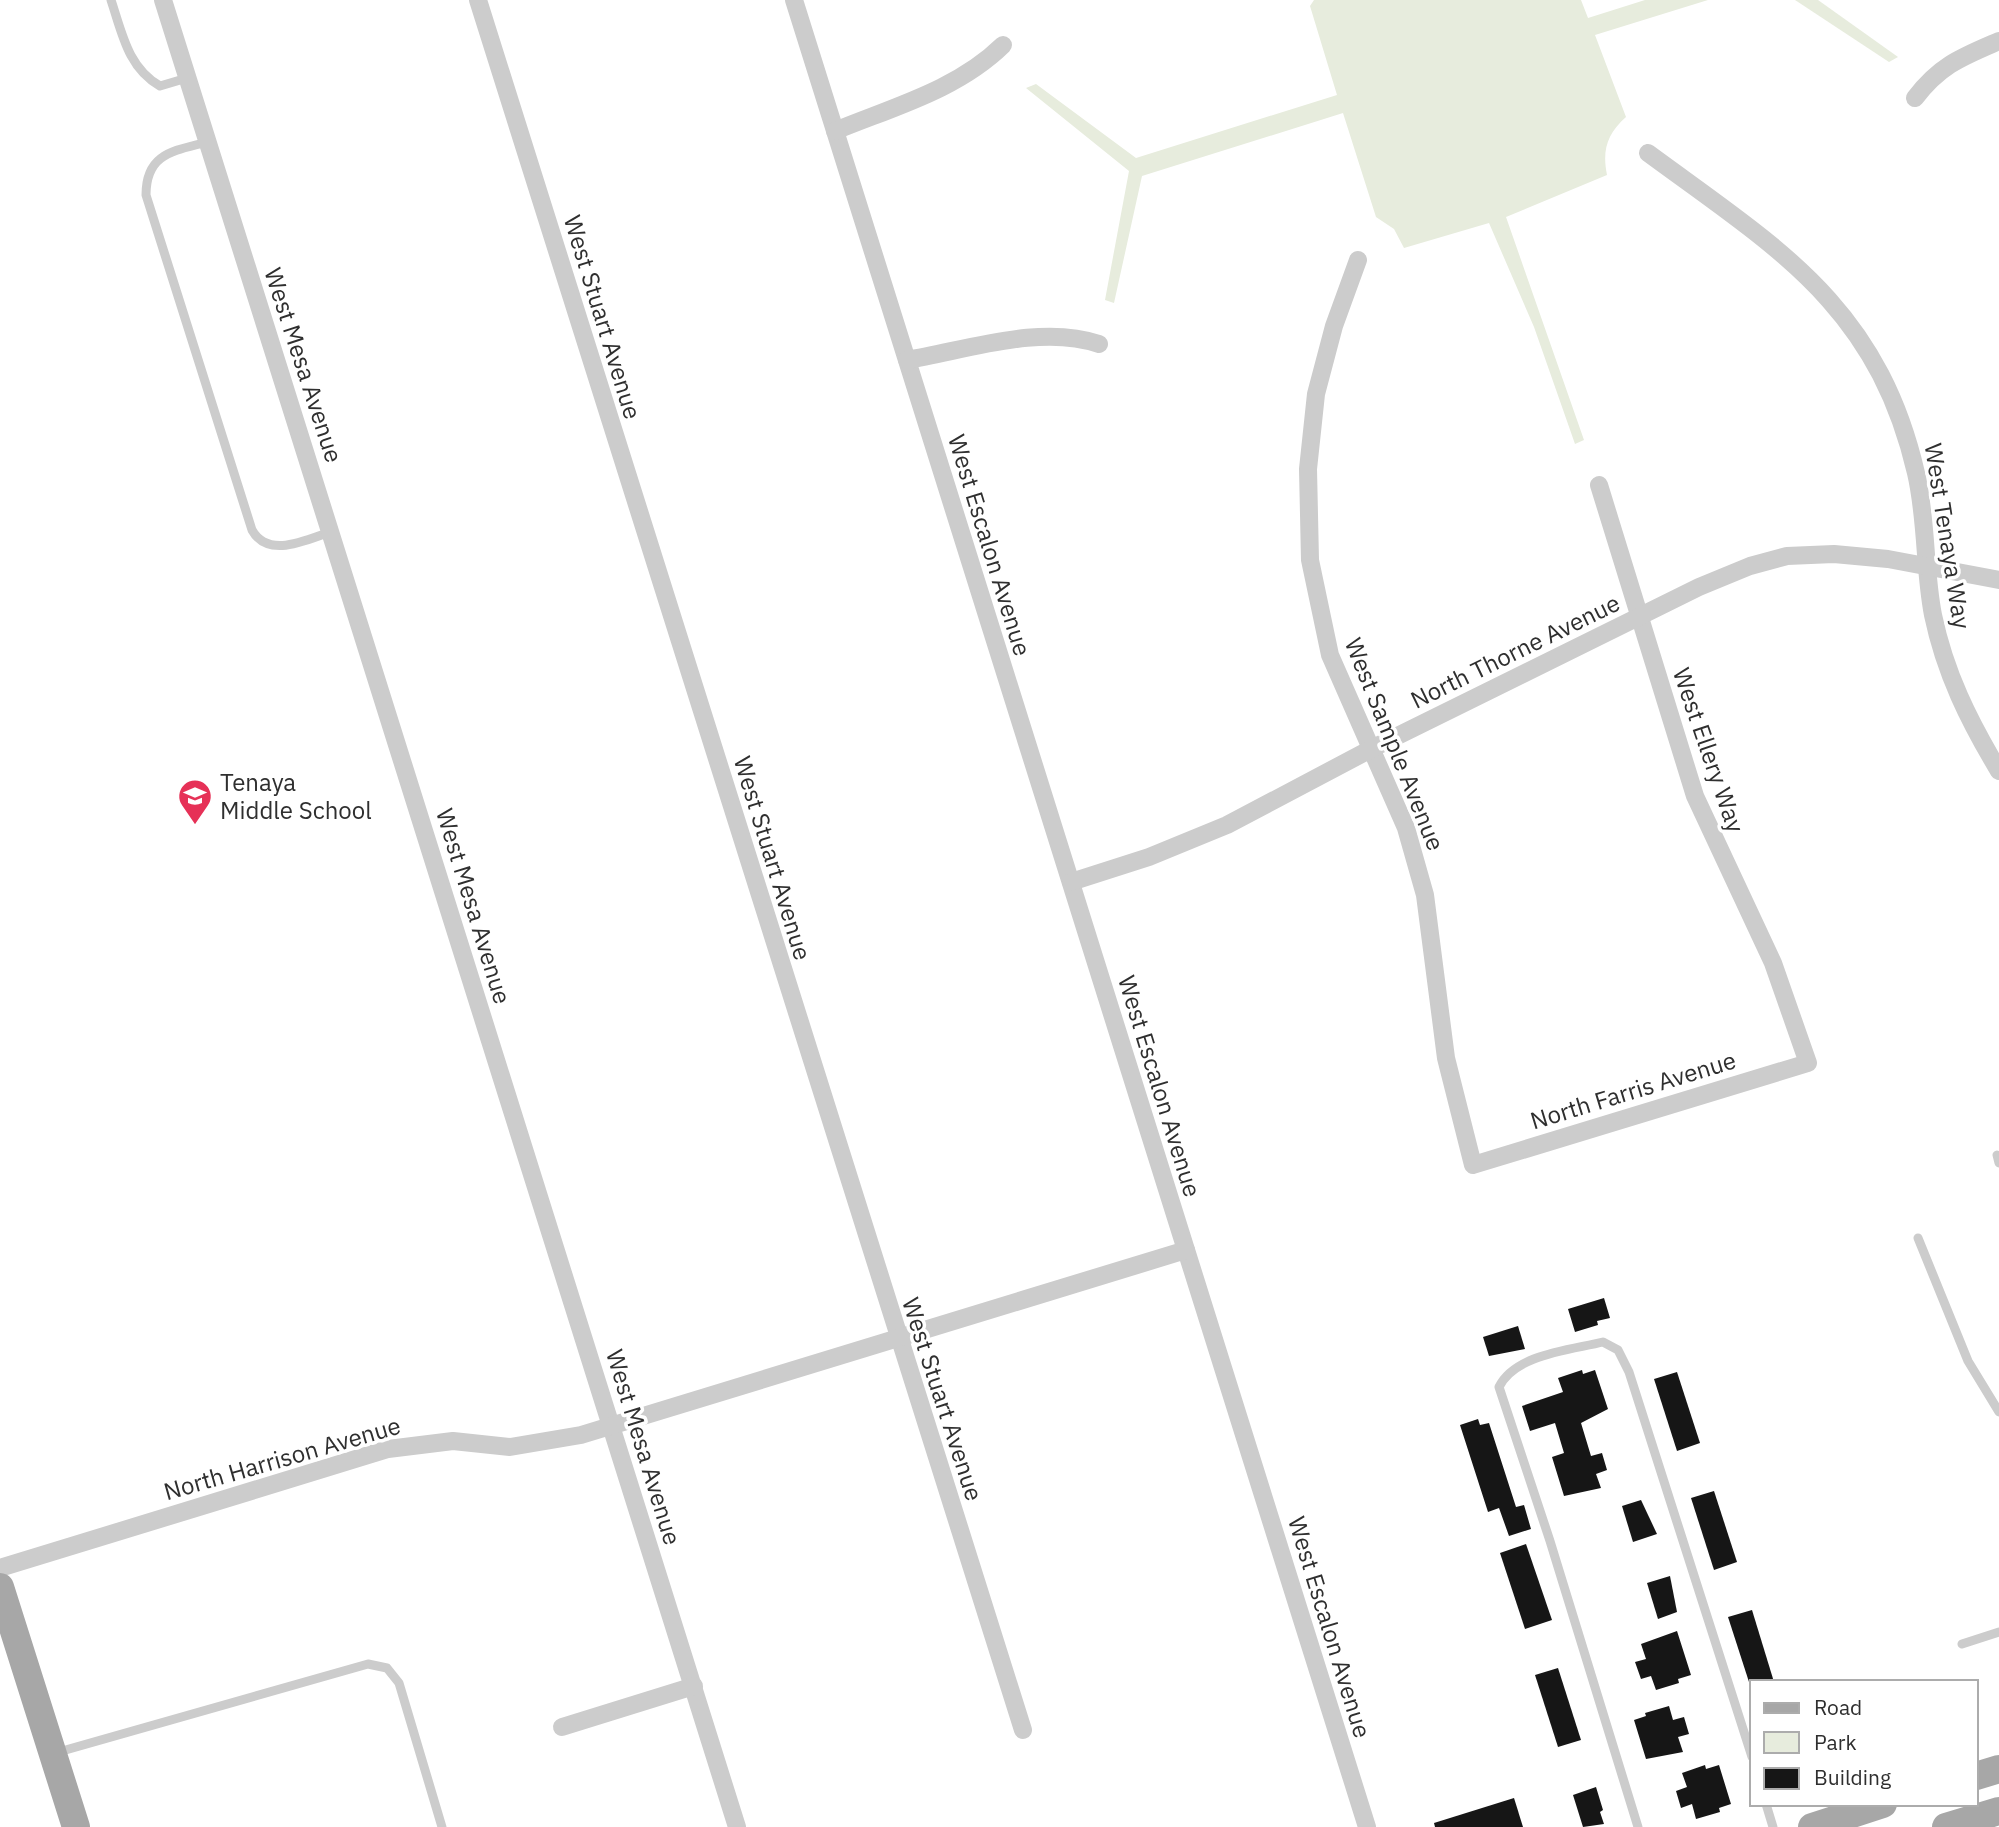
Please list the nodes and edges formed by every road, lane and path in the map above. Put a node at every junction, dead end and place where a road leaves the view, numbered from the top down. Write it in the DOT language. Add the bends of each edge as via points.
graph roads {
  1 [pos="111,0"];
  2 [pos="163,0"];
  3 [pos="478,0"];
  4 [pos="794,0"];
  5 [pos="1999,41"];
  6 [pos="1003,45"];
  7 [pos="187,78"];
  8 [pos="1915,98"];
  9 [pos="835,131"];
  10 [pos="207,142"];
  11 [pos="1648,153"];
  12 [pos="1358,260"];
  13 [pos="1099,344"];
  14 [pos="907,360"];
  15 [pos="1599,485"];
  16 [pos="331,532"];
  17 [pos="1928,566"];
  18 [pos="1999,580"];
  19 [pos="1638,617"];
  20 [pos="1371,749"];
  21 [pos="1999,771"];
  22 [pos="1071,882"];
  23 [pos="1808,1063"];
  24 [pos="1473,1165"];
  25 [pos="1918,1238"];
  26 [pos="1186,1250"];
  27 [pos="898,1338"];
  28 [pos="1999,1412"];
  29 [pos="612,1426"];
  30 [pos="0,1568"];
  31 [pos="0,1587"];
  32 [pos="1999,1632"];
  33 [pos="1962,1644"];
  34 [pos="694,1686"];
  35 [pos="562,1727"];
  36 [pos="1023,1730"];
  37 [pos="1750,1751"];
  38 [pos="53,1754"];
  39 [pos="1999,1769"];
  40 [pos="1978,1775"];
  41 [pos="1767,1806"];
  42 [pos="1877,1806"];
  43 [pos="1998,1816"];
  44 [pos="76,1827"];
  45 [pos="442,1827"];
  46 [pos="737,1827"];
  47 [pos="1367,1827"];
  48 [pos="1638,1827"];
  49 [pos="1773,1827"];
  50 [pos="1812,1827"];
  51 [pos="1946,1827"];
  1 -- 7 [label="lane" via="129,54 147,78 160,86"];
  2 -- 7 [label="street, West Mesa Avenue"];
  3 -- 27 [label="street, West Stuart Avenue"];
  4 -- 9 [label="street, West Escalon Avenue"];
  5 -- 8 [label="street" via="1952,61 1932,76"];
  6 -- 9 [label="street" via="959,80"];
  7 -- 10 [label="street, West Mesa Avenue"];
  9 -- 14 [label="street, West Escalon Avenue"];
  10 -- 16 [label="street, West Mesa Avenue"];
  10 -- 16 [label="lane" via="161,158 146,179 146,195 252,530 265,544 292,544"];
  11 -- 17 [label="street, West Tenaya Way" via="1788,257 1831,300 1861,339 1886,381 1904,428 1917,475"];
  12 -- 20 [label="street, West Sample Avenue" via="1316,394 1308,469 1310,560 1330,655"];
  13 -- 14 [label="street" via="1046,335"];
  14 -- 22 [label="street, West Escalon Avenue"];
  15 -- 19 [label="street, West Ellery Way"];
  16 -- 29 [label="street, West Mesa Avenue"];
  17 -- 18 [label="street, North Thorne Avenue"];
  17 -- 19 [label="street, North Thorne Avenue" via="1833,554 1787,556 1750,566"];
  17 -- 21 [label="street, West Tenaya Way" via="1933,613 1953,684"];
  19 -- 20 [label="street, North Thorne Avenue"];
  19 -- 23 [label="street, West Ellery Way" via="1695,796 1773,962"];
  20 -- 22 [label="street, North Thorne Avenue" via="1227,825"];
  20 -- 24 [label="street, West Sample Avenue" via="1406,828 1425,895 1446,1058"];
  22 -- 26 [label="street, West Escalon Avenue"];
  23 -- 24 [label="street, North Farris Avenue"];
  25 -- 28 [label="lane" via="1968,1361"];
  26 -- 27 [label="street, North Harrison Avenue"];
  26 -- 47 [label="street, West Escalon Avenue"];
  27 -- 29 [label="street, North Harrison Avenue"];
  27 -- 36 [label="street, West Stuart Avenue"];
  29 -- 30 [label="street, North Harrison Avenue" via="510,1447 453,1441 388,1449"];
  29 -- 34 [label="street, West Mesa Avenue"];
  31 -- 38 [label="main road"];
  32 -- 33 [label="lane"];
  34 -- 35 [label="street"];
  34 -- 46 [label="street, West Mesa Avenue"];
  37 -- 48 [label="lane" via="1629,1372 1618,1350 1604,1342 1524,1363 1505,1374 1499,1387"];
  38 -- 44 [label="main road"];
  38 -- 45 [label="lane" via="368,1664 387,1668 399,1683"];
  39 -- 40 [label="main road"];
  41 -- 49 [label="lane"];
  42 -- 50 [label="main road"];
  43 -- 51 [label="main road"];
}
